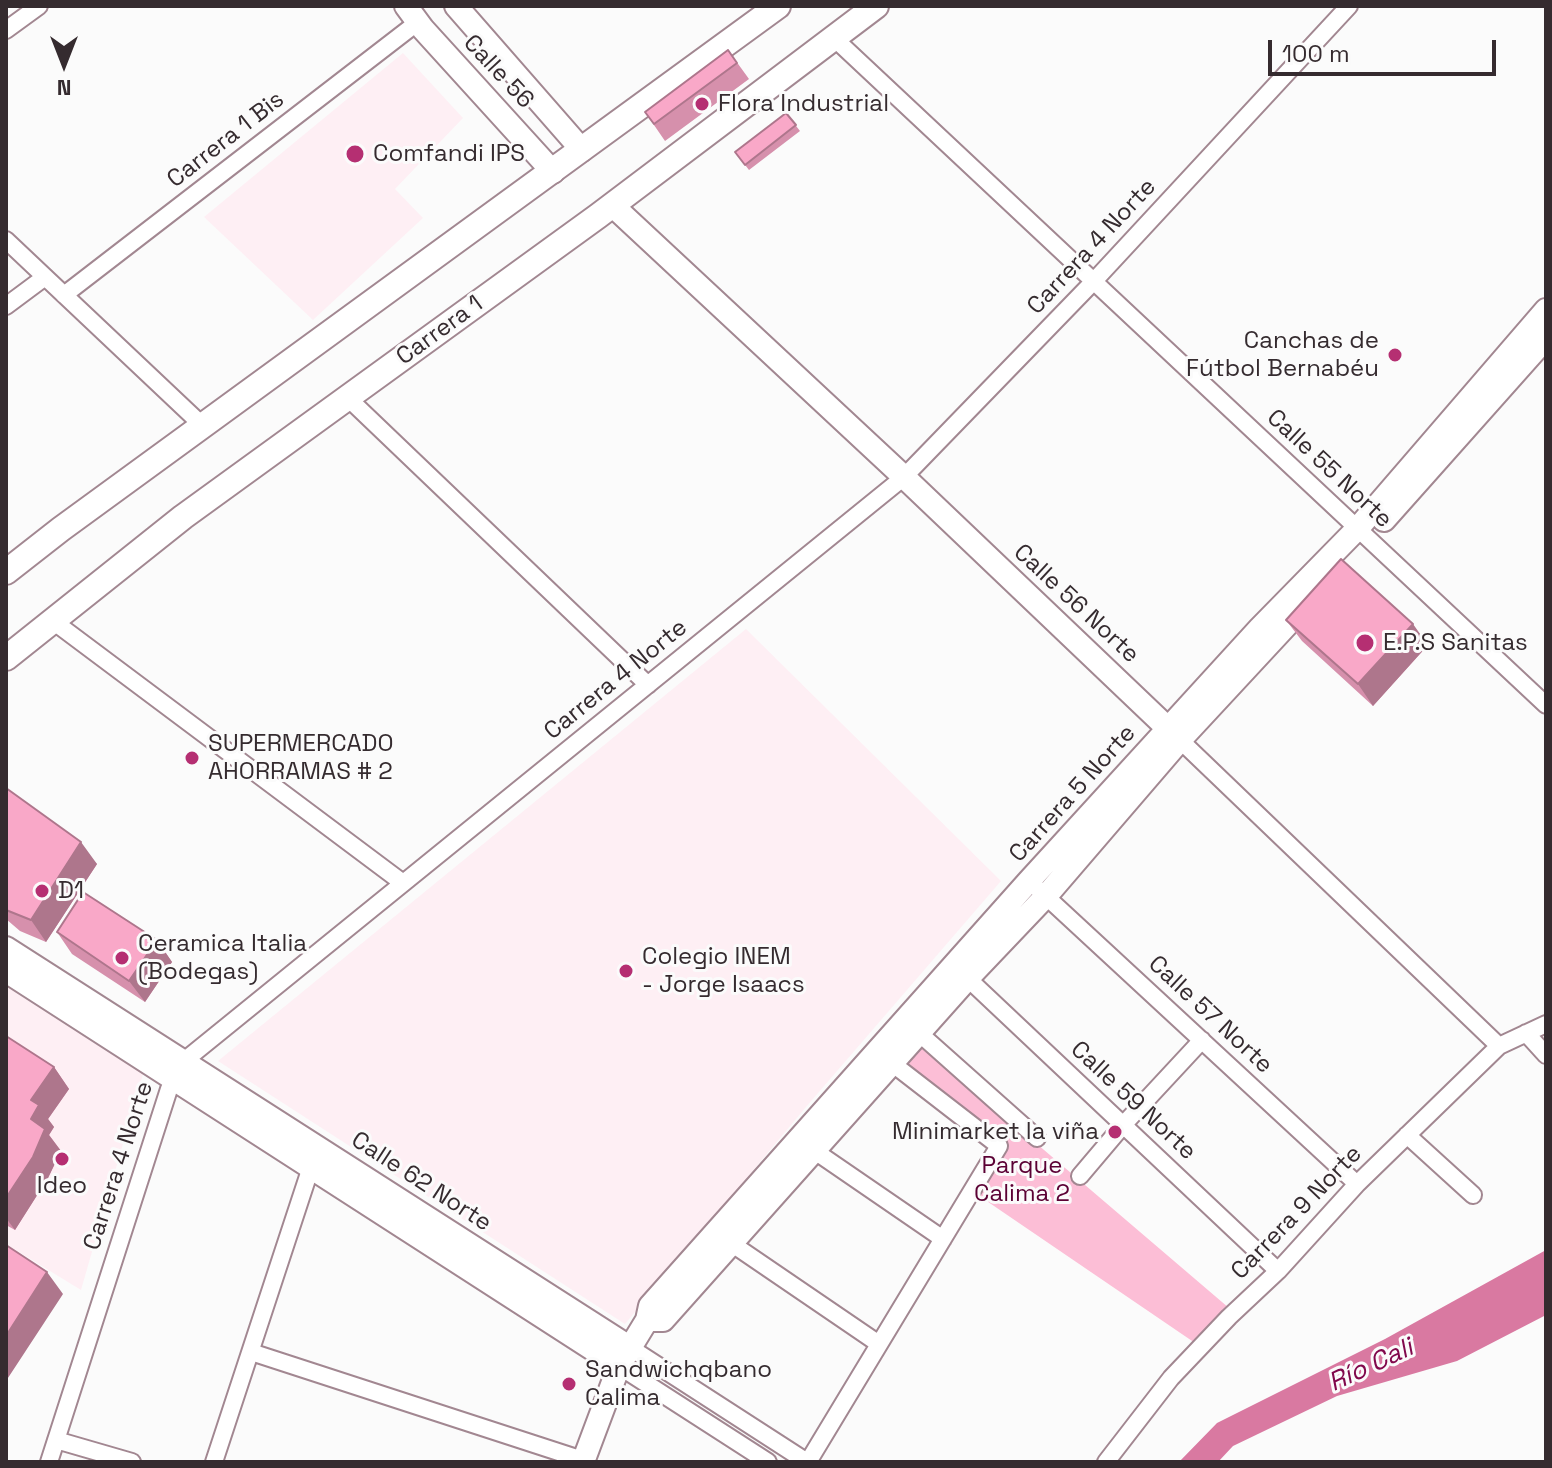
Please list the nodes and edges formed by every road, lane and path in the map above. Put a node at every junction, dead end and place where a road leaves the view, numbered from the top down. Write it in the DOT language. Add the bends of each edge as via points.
graph roads {
  1 [pos="39,6"];
  2 [pos="456,6"];
  3 [pos="778,6"];
  4 [pos="876,6"];
  5 [pos="1349,6"];
  6 [pos="412,14"];
  7 [pos="6,30"];
  8 [pos="834,38"];
  9 [pos="532,96"];
  10 [pos="504,116"];
  11 [pos="582,150"];
  12 [pos="553,172"];
  13 [pos="612,205"];
  14 [pos="6,240"];
  15 [pos="45,277"];
  16 [pos="1094,281"];
  17 [pos="64,295"];
  18 [pos="6,306"];
  19 [pos="1546,310"];
  20 [pos="1546,338"];
  21 [pos="349,399"];
  22 [pos="203,426"];
  23 [pos="904,477"];
  24 [pos="1363,533"];
  25 [pos="6,572"];
  26 [pos="53,621"];
  27 [pos="6,658"];
  28 [pos="648,685"];
  29 [pos="1546,705"];
  30 [pos="1174,734"];
  31 [pos="403,883"];
  32 [pos="1037,889"];
  33 [pos="6,948"];
  34 [pos="6,971"];
  35 [pos="961,972"];
  36 [pos="1546,1024"];
  37 [pos="919,1033"];
  38 [pos="1526,1033"];
  39 [pos="1202,1040"];
  40 [pos="1499,1046"];
  41 [pos="1546,1055"];
  42 [pos="885,1058"];
  43 [pos="178,1069"];
  44 [pos="1124,1124"];
  45 [pos="1407,1135"];
  46 [pos="1037,1138"];
  47 [pos="806,1145"];
  48 [pos="311,1167"];
  49 [pos="1080,1176"];
  50 [pos="1357,1184"];
  51 [pos="1473,1195"];
  52 [pos="722,1238"];
  53 [pos="943,1239"];
  54 [pos="1278,1271"];
  55 [pos="879,1344"];
  56 [pos="251,1352"];
  57 [pos="624,1356"];
  58 [pos="748,1426"];
  59 [pos="56,1440"];
  60 [pos="740,1454"];
  61 [pos="583,1461"];
  62 [pos="49,1462"];
  63 [pos="132,1462"];
  64 [pos="214,1462"];
  65 [pos="768,1462"];
  66 [pos="808,1462"];
  67 [pos="1106,1462"];
  1 -- 7 [label="street"];
  2 -- 9 [label="street, Calle 56"];
  3 -- 11 [label="main road"];
  4 -- 8 [label="main road, Carrera 1"];
  5 -- 16 [label="street, Carrera 4 Norte"];
  6 -- 10 [label="street, Calle 56"];
  6 -- 17 [label="street, Carrera 1 Bis"];
  8 -- 13 [label="main road, Carrera 1"];
  8 -- 16 [label="street, Calle 55 Norte"];
  9 -- 10 [label="street" via="525,116"];
  9 -- 11 [label="street, Calle 56"];
  10 -- 12 [label="street, Calle 56"];
  11 -- 12 [label="main road"];
  12 -- 22 [label="main road"];
  13 -- 21 [label="main road, Carrera 1"];
  13 -- 23 [label="street, Calle 56 Norte"];
  14 -- 15 [label="street"];
  15 -- 17 [label="street"];
  15 -- 18 [label="street"];
  16 -- 23 [label="street, Carrera 4 Norte"];
  16 -- 24 [label="street, Calle 55 Norte"];
  17 -- 22 [label="street"];
  19 -- 24 [label="street, Carrera 5 Norte"];
  20 -- 24 [label="street, Carrera 5 Norte"];
  21 -- 26 [label="main road, Carrera 1" via="183,517"];
  21 -- 28 [label="street"];
  22 -- 25 [label="main road"];
  23 -- 28 [label="street, Carrera 4 Norte"];
  23 -- 30 [label="street, Calle 56 Norte"];
  24 -- 29 [label="street, Calle 55 Norte"];
  24 -- 30 [label="street, Carrera 5 Norte"];
  26 -- 27 [label="main road, Carrera 1"];
  26 -- 31 [label="street"];
  28 -- 31 [label="street, Carrera 4 Norte"];
  30 -- 32 [label="street, Carrera 5 Norte"];
  30 -- 40 [label="street, Calle 56 Norte"];
  31 -- 43 [label="street, Carrera 4 Norte"];
  32 -- 35 [label="street, Carrera 5 Norte"];
  32 -- 39 [label="street, Calle 57 Norte"];
  33 -- 43 [label="street, Calle 62 Norte"];
  34 -- 43 [label="street, Calle 62 Norte"];
  35 -- 37 [label="street, Carrera 5 Norte"];
  35 -- 42 [label="street, Carrera 5 Norte"];
  35 -- 44 [label="street, Calle 59 Norte"];
  36 -- 38 [label="street, Carrera 9 Norte"];
  37 -- 42 [label="street, Carrera 5 Norte"];
  37 -- 46 [label="street"];
  38 -- 40 [label="street, Carrera 9 Norte"];
  38 -- 41 [label="street"];
  39 -- 44 [label="street"];
  39 -- 50 [label="street, Calle 57 Norte"];
  40 -- 45 [label="street, Carrera 9 Norte"];
  42 -- 47 [label="street, Carrera 5 Norte"];
  42 -- 53 [label="street" via="999,1146"];
  43 -- 48 [label="street, Calle 62 Norte"];
  43 -- 57 [label="street, Calle 62 Norte"];
  43 -- 59 [label="street, Carrera 4 Norte"];
  44 -- 49 [label="street"];
  44 -- 54 [label="street, Calle 59 Norte"];
  45 -- 50 [label="street, Carrera 9 Norte"];
  45 -- 51 [label="street"];
  47 -- 52 [label="street, Carrera 5 Norte"];
  47 -- 53 [label="street"];
  48 -- 56 [label="street"];
  48 -- 57 [label="street, Calle 62 Norte"];
  50 -- 54 [label="street, Carrera 9 Norte"];
  52 -- 55 [label="street"];
  52 -- 57 [label="street, Carrera 5 Norte" via="663,1320 647,1320"];
  53 -- 55 [label="street"];
  54 -- 67 [label="street, Carrera 9 Norte" via="1171,1378"];
  55 -- 66 [label="street"];
  56 -- 61 [label="street"];
  56 -- 64 [label="street"];
  57 -- 58 [label="street, Calle 62 Norte"];
  57 -- 60 [label="street, Calle 62 Norte"];
  57 -- 61 [label="street, Carrera 5 Norte"];
  58 -- 60 [label="street"];
  58 -- 66 [label="street, Calle 62 Norte"];
  59 -- 62 [label="street, Carrera 4 Norte"];
  59 -- 63 [label="street"];
  60 -- 65 [label="street, Calle 62 Norte"];
}
